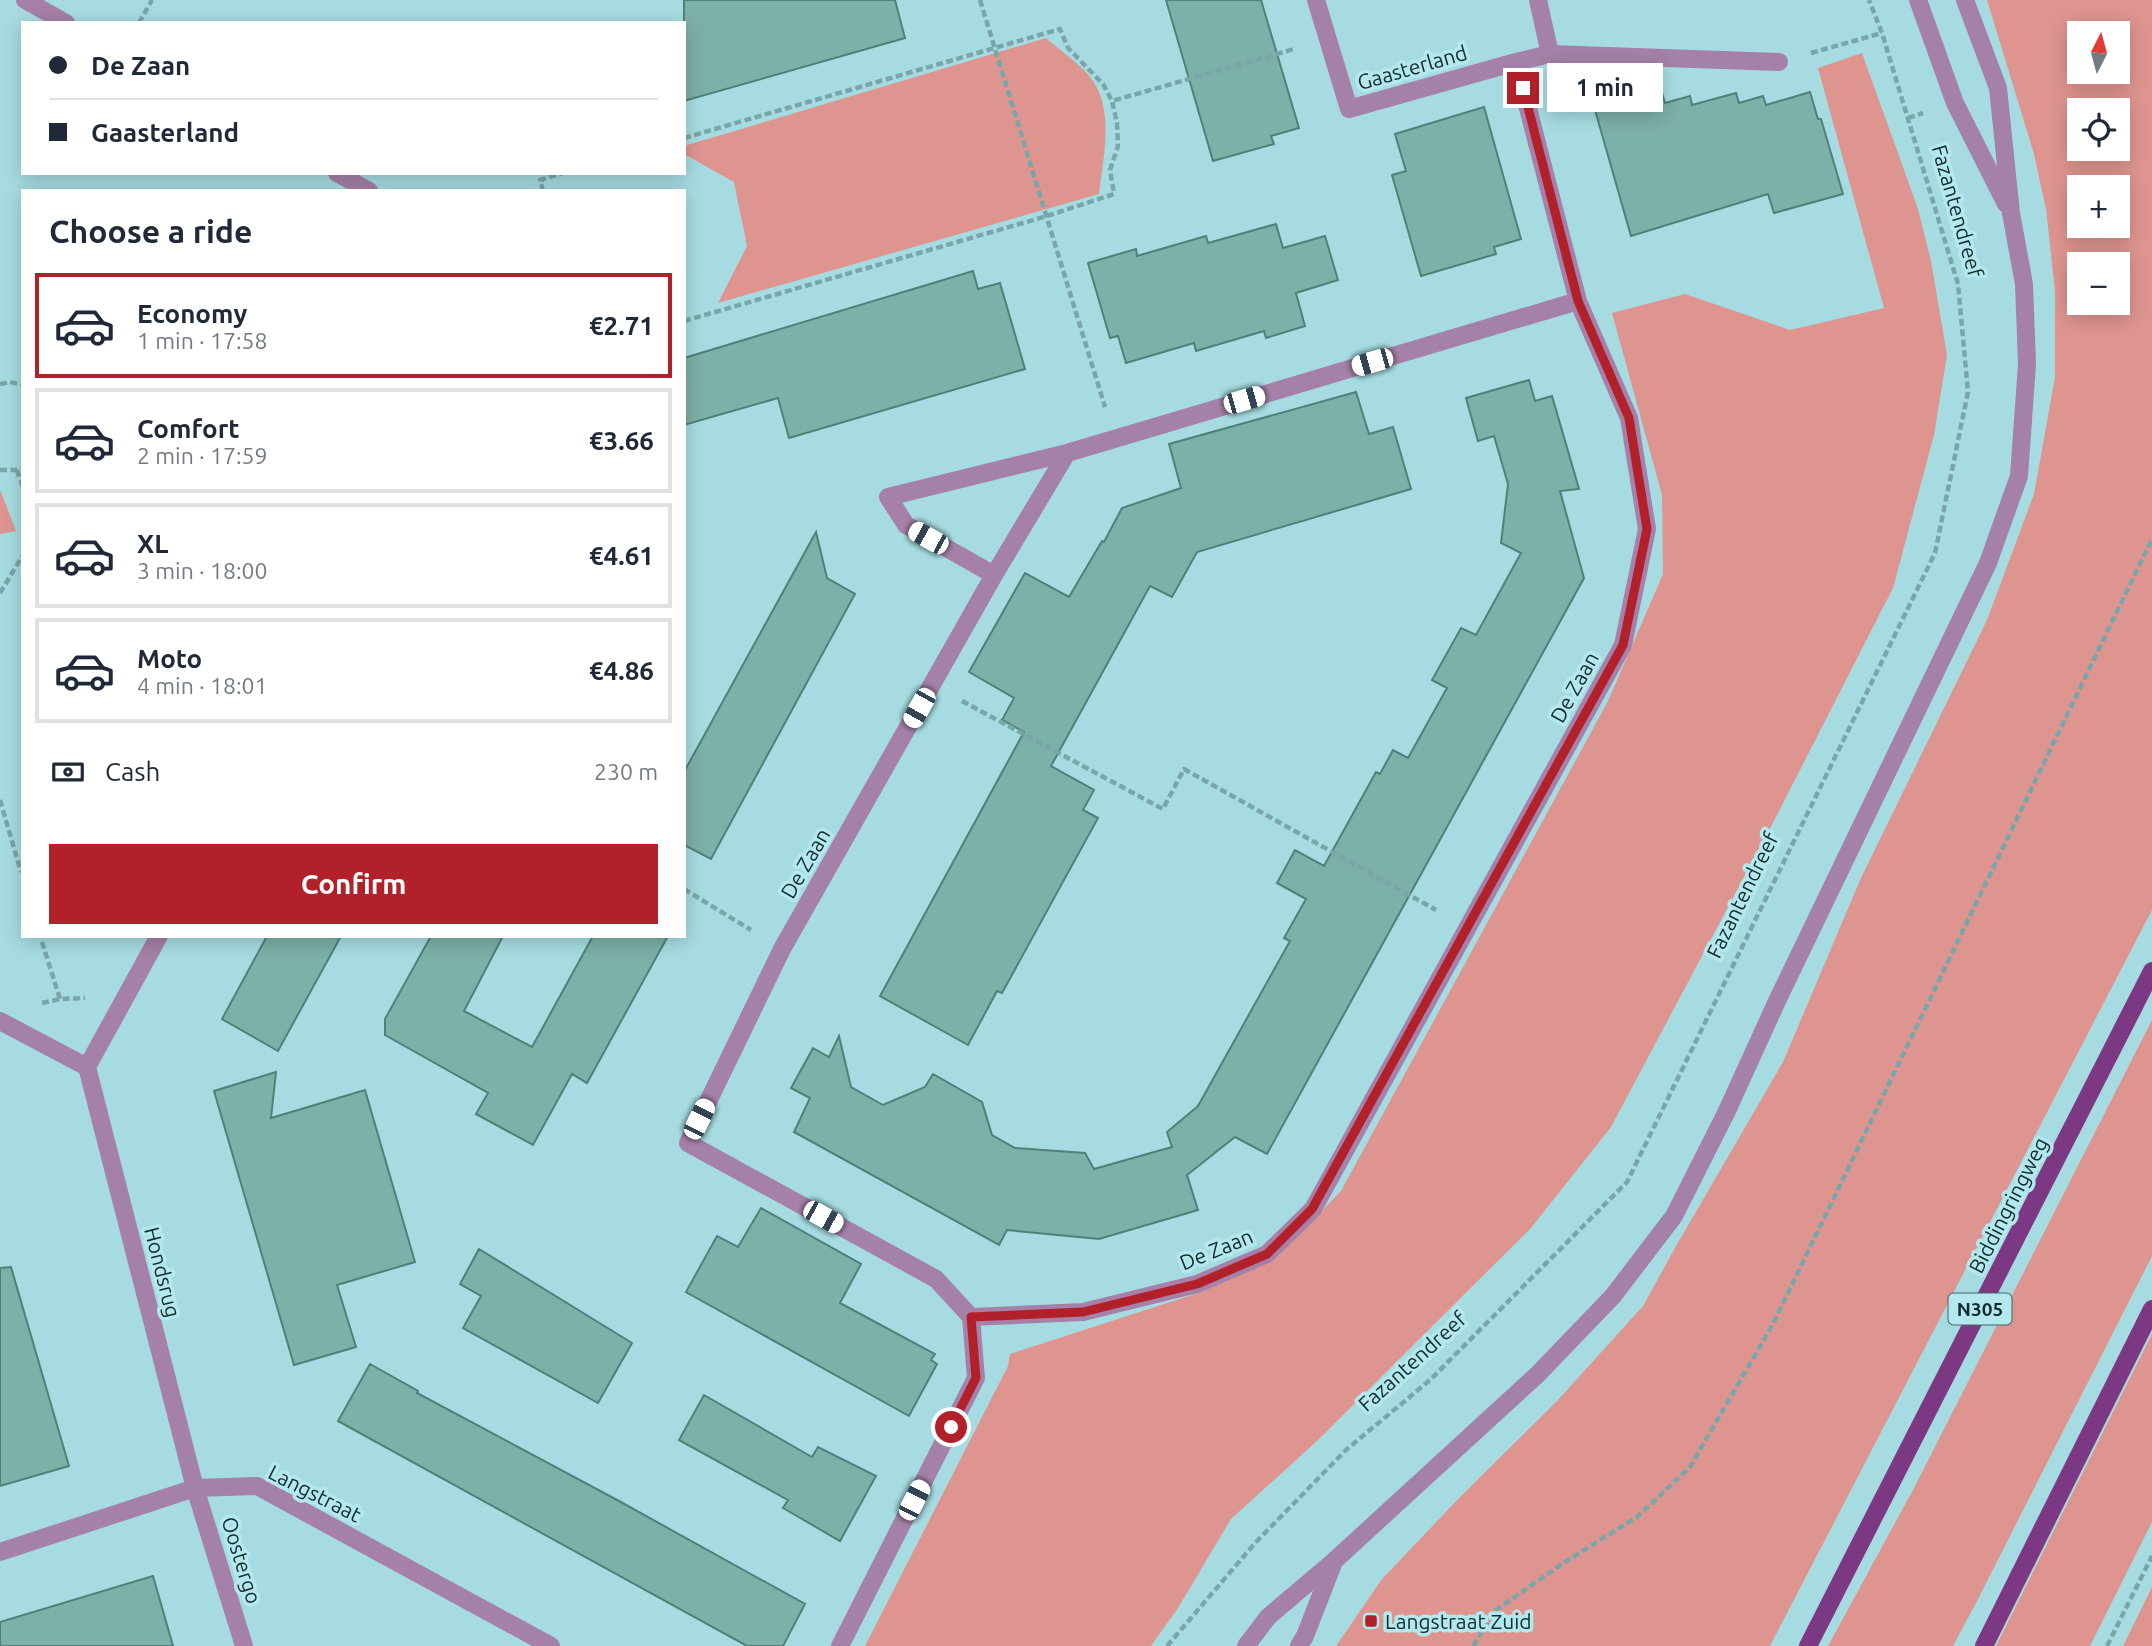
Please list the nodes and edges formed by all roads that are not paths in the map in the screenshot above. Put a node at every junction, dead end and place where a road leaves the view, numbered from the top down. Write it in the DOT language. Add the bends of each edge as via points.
graph roads {
  1 [pos="25,0"];
  2 [pos="1316,0"];
  3 [pos="1538,0"];
  4 [pos="1917,0"];
  5 [pos="1965,0"];
  6 [pos="62,21"];
  7 [pos="1550,54"];
  8 [pos="1516,62"];
  9 [pos="1779,62"];
  10 [pos="341,175"];
  11 [pos="365,189"];
  12 [pos="2011,213"];
  13 [pos="1578,301"];
  14 [pos="1067,453"];
  15 [pos="994,575"];
  16 [pos="158,938"];
  17 [pos="2152,971"];
  18 [pos="7,1025"];
  19 [pos="87,1067"];
  20 [pos="2152,1309"];
  21 [pos="971,1317"];
  22 [pos="195,1488"];
  23 [pos="0,1552"];
  24 [pos="1334,1561"];
  25 [pos="244,1646"];
  26 [pos="551,1646"];
  27 [pos="839,1646"];
  28 [pos="1246,1646"];
  29 [pos="1299,1646"];
  30 [pos="1808,1646"];
  31 [pos="1983,1646"];
  1 -- 6 [label="street"];
  2 -- 8 [label="street, Gaasterland" via="1349,108"];
  3 -- 7 [label="street"];
  4 -- 12 [label="street, Fazantendreef" via="1955,103"];
  5 -- 12 [label="street, Fazantendreef" via="1997,88"];
  7 -- 8 [label="street, Gaasterland"];
  7 -- 9 [label="street, Gaasterland"];
  8 -- 13 [label="street"];
  10 -- 11 [label="street"];
  12 -- 24 [label="street, Fazantendreef" via="2024,284 2026,350 2018,476 1988,563 1674,1216 1612,1296 1537,1375"];
  13 -- 14 [label="street"];
  13 -- 21 [label="street, De Zaan" via="1629,418 1647,529 1623,645 1312,1209 1267,1254 1197,1284 1083,1312"];
  14 -- 15 [label="street, De Zaan"];
  14 -- 15 [label="street" via="888,496 906,525"];
  15 -- 21 [label="street, De Zaan" via="782,949 688,1143 936,1279"];
  16 -- 19 [label="street"];
  17 -- 30 [label="main road, Biddingringweg / N305"];
  18 -- 19 [label="street"];
  19 -- 22 [label="street, Hondsrug"];
  20 -- 31 [label="main road"];
  21 -- 27 [label="street" via="976,1378"];
  22 -- 23 [label="street, Langstraat"];
  22 -- 25 [label="street, Oostergo"];
  22 -- 26 [label="street, Langstraat" via="257,1486"];
  24 -- 28 [label="street, Fazantendreef" via="1268,1617"];
  24 -- 29 [label="street, Fazantendreef"];
}
